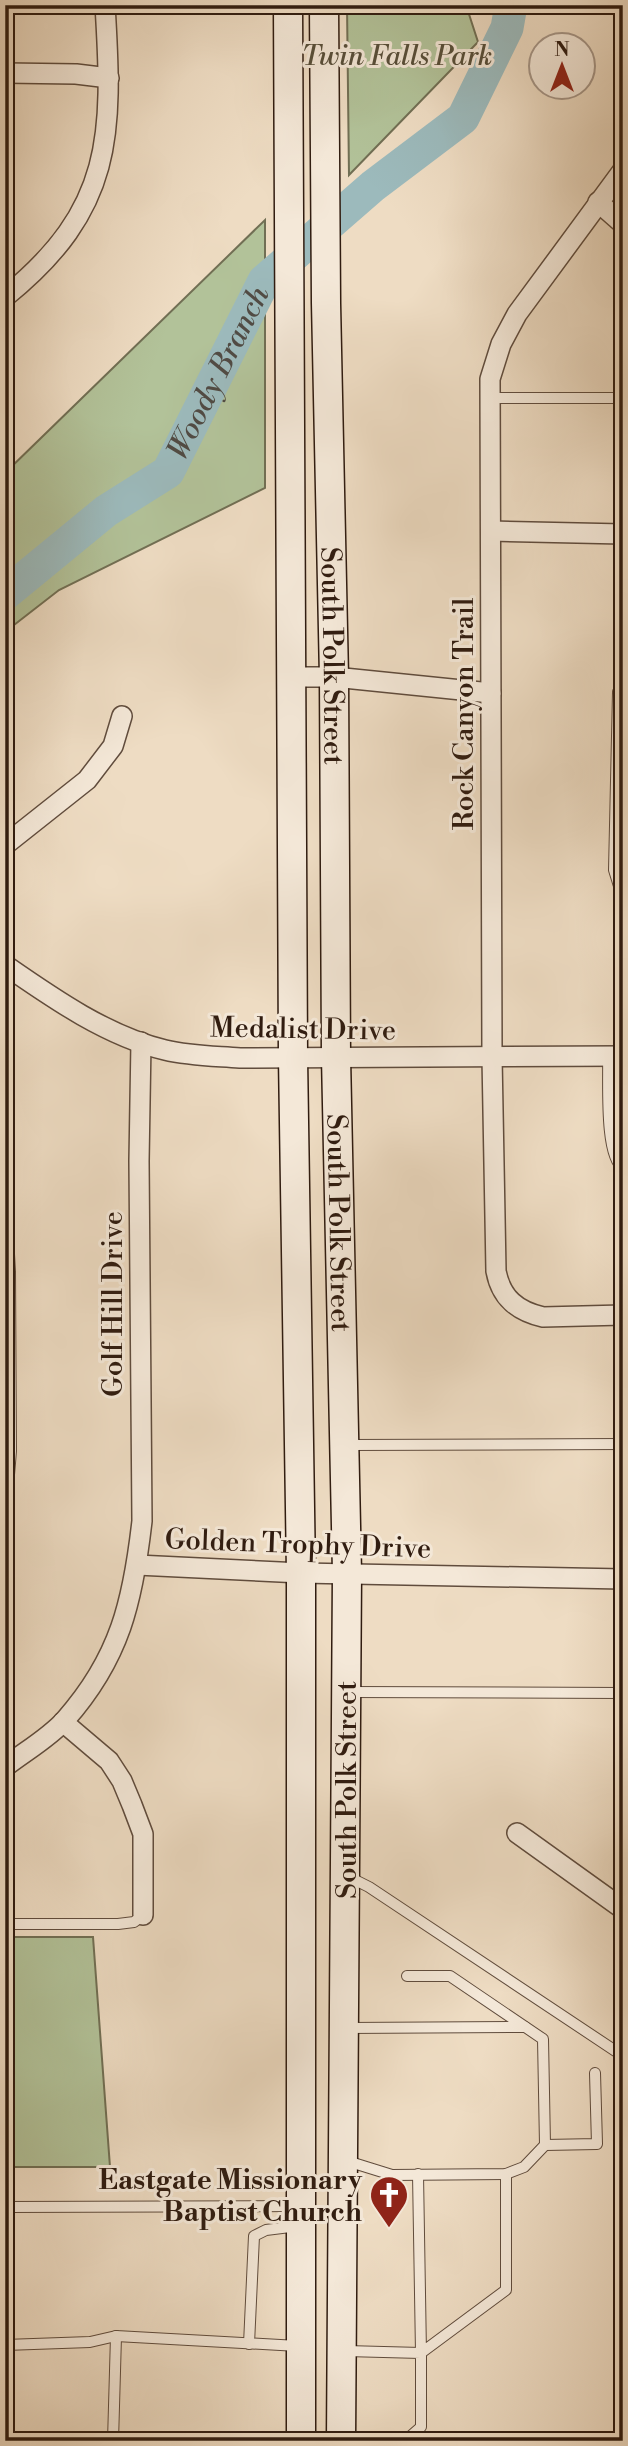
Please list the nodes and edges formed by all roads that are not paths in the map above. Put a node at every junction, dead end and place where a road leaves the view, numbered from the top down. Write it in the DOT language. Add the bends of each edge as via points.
graph roads {
  1 [pos="105,5"];
  2 [pos="288,5"];
  3 [pos="324,5"];
  4 [pos="5,72"];
  5 [pos="109,78"];
  6 [pos="623,170"];
  7 [pos="598,202"];
  8 [pos="623,224"];
  9 [pos="5,297"];
  10 [pos="490,398"];
  11 [pos="623,398"];
  12 [pos="491,531"];
  13 [pos="623,534"];
  14 [pos="290,677"];
  15 [pos="334,677"];
  16 [pos="623,685"];
  17 [pos="491,693"];
  18 [pos="122,716"];
  19 [pos="5,845"];
  20 [pos="623,899"];
  21 [pos="5,965"];
  22 [pos="141,1042"];
  23 [pos="616,1056"];
  24 [pos="293,1057"];
  25 [pos="336,1057"];
  26 [pos="492,1057"];
  27 [pos="5,1133"];
  28 [pos="623,1168"];
  29 [pos="623,1315"];
  30 [pos="623,1444"];
  31 [pos="344,1445"];
  32 [pos="5,1522"];
  33 [pos="137,1565"];
  34 [pos="301,1573"];
  35 [pos="347,1573"];
  36 [pos="623,1579"];
  37 [pos="346,1692"];
  38 [pos="623,1693"];
  39 [pos="63,1722"];
  40 [pos="5,1767"];
  41 [pos="517,1833"];
  42 [pos="345,1875"];
  43 [pos="623,1909"];
  44 [pos="143,1915"];
  45 [pos="5,1924"];
  46 [pos="407,1976"];
  47 [pos="525,2027"];
  48 [pos="344,2028"];
  49 [pos="623,2056"];
  50 [pos="595,2073"];
  51 [pos="545,2145"];
  52 [pos="343,2160"];
  53 [pos="301,2161"];
  54 [pos="418,2174"];
  55 [pos="506,2174"];
  56 [pos="5,2207"];
  57 [pos="301,2216"];
  58 [pos="343,2227"];
  59 [pos="116,2336"];
  60 [pos="249,2344"];
  61 [pos="5,2345"];
  62 [pos="301,2347"];
  63 [pos="342,2351"];
  64 [pos="421,2353"];
  65 [pos="113,2441"];
  66 [pos="301,2441"];
  67 [pos="341,2441"];
  68 [pos="405,2441"];
  1 -- 5 [label="street"];
  2 -- 14 [label="main road, South Polk Street"];
  3 -- 15 [label="main road, South Polk Street"];
  4 -- 5 [label="street"];
  5 -- 9 [label="street" via="103,155 86,205 50,256"];
  6 -- 7 [label="street, Rock Canyon Trail"];
  7 -- 8 [label="street"];
  7 -- 10 [label="street, Rock Canyon Trail" via="517,314 494,362"];
  10 -- 11 [label="lane"];
  10 -- 12 [label="street, Rock Canyon Trail"];
  12 -- 13 [label="street"];
  12 -- 17 [label="street, Rock Canyon Trail"];
  14 -- 15 [label="street"];
  14 -- 24 [label="main road, South Polk Street"];
  15 -- 17 [label="street"];
  15 -- 25 [label="main road, South Polk Street"];
  16 -- 20 [label="lane" via="618,692 614,870"];
  17 -- 26 [label="street, Rock Canyon Trail"];
  18 -- 19 [label="street" via="113,746 87,780"];
  21 -- 22 [label="street, Medalist Drive" via="81,1014"];
  22 -- 24 [label="street, Medalist Drive" via="201,1055"];
  22 -- 33 [label="street, Golf Hill Drive" via="142,1521"];
  23 -- 26 [label="street, Medalist Drive"];
  23 -- 28 [label="lane" via="611,1147"];
  24 -- 25 [label="street, Medalist Drive"];
  24 -- 34 [label="main road, South Polk Street"];
  25 -- 26 [label="street, Medalist Drive"];
  25 -- 31 [label="main road, South Polk Street"];
  26 -- 29 [label="street, Rock Canyon Trail" via="498,1285 516,1306 543,1317"];
  27 -- 32 [label="lane" via="11,1451"];
  30 -- 31 [label="lane"];
  31 -- 35 [label="main road, South Polk Street"];
  33 -- 34 [label="street, Golden Trophy Drive"];
  33 -- 39 [label="street, Golden Trophy Drive" via="110,1657"];
  34 -- 35 [label="street, Golden Trophy Drive"];
  34 -- 53 [label="main road, South Polk Street"];
  35 -- 36 [label="street, Golden Trophy Drive"];
  35 -- 37 [label="main road, South Polk Street"];
  37 -- 38 [label="lane"];
  37 -- 42 [label="main road, South Polk Street"];
  39 -- 40 [label="street, Golden Trophy Drive"];
  39 -- 44 [label="street" via="109,1761 132,1805 143,1834"];
  41 -- 43 [label="street"];
  42 -- 48 [label="main road, South Polk Street"];
  42 -- 49 [label="lane"];
  44 -- 45 [label="lane" via="134,1922 118,1924"];
  46 -- 47 [label="lane" via="450,1976"];
  47 -- 48 [label="lane"];
  47 -- 51 [label="lane" via="543,2039"];
  48 -- 52 [label="main road, South Polk Street"];
  50 -- 51 [label="lane" via="597,2144"];
  51 -- 55 [label="lane" via="524,2167"];
  52 -- 53 [label="main road"];
  52 -- 54 [label="lane" via="392,2175"];
  52 -- 58 [label="main road, South Polk Street"];
  53 -- 57 [label="main road, South Polk Street"];
  54 -- 55 [label="lane"];
  54 -- 64 [label="lane"];
  55 -- 64 [label="lane" via="506,2290"];
  56 -- 57 [label="lane"];
  57 -- 58 [label="main road"];
  57 -- 60 [label="lane" via="254,2236"];
  57 -- 62 [label="main road, South Polk Street"];
  58 -- 63 [label="main road, South Polk Street"];
  59 -- 60 [label="lane"];
  59 -- 61 [label="lane" via="90,2342"];
  59 -- 65 [label="lane"];
  60 -- 62 [label="lane"];
  62 -- 66 [label="main road, South Polk Street"];
  63 -- 64 [label="lane"];
  63 -- 67 [label="main road, South Polk Street"];
  64 -- 68 [label="lane" via="421,2427"];
}
